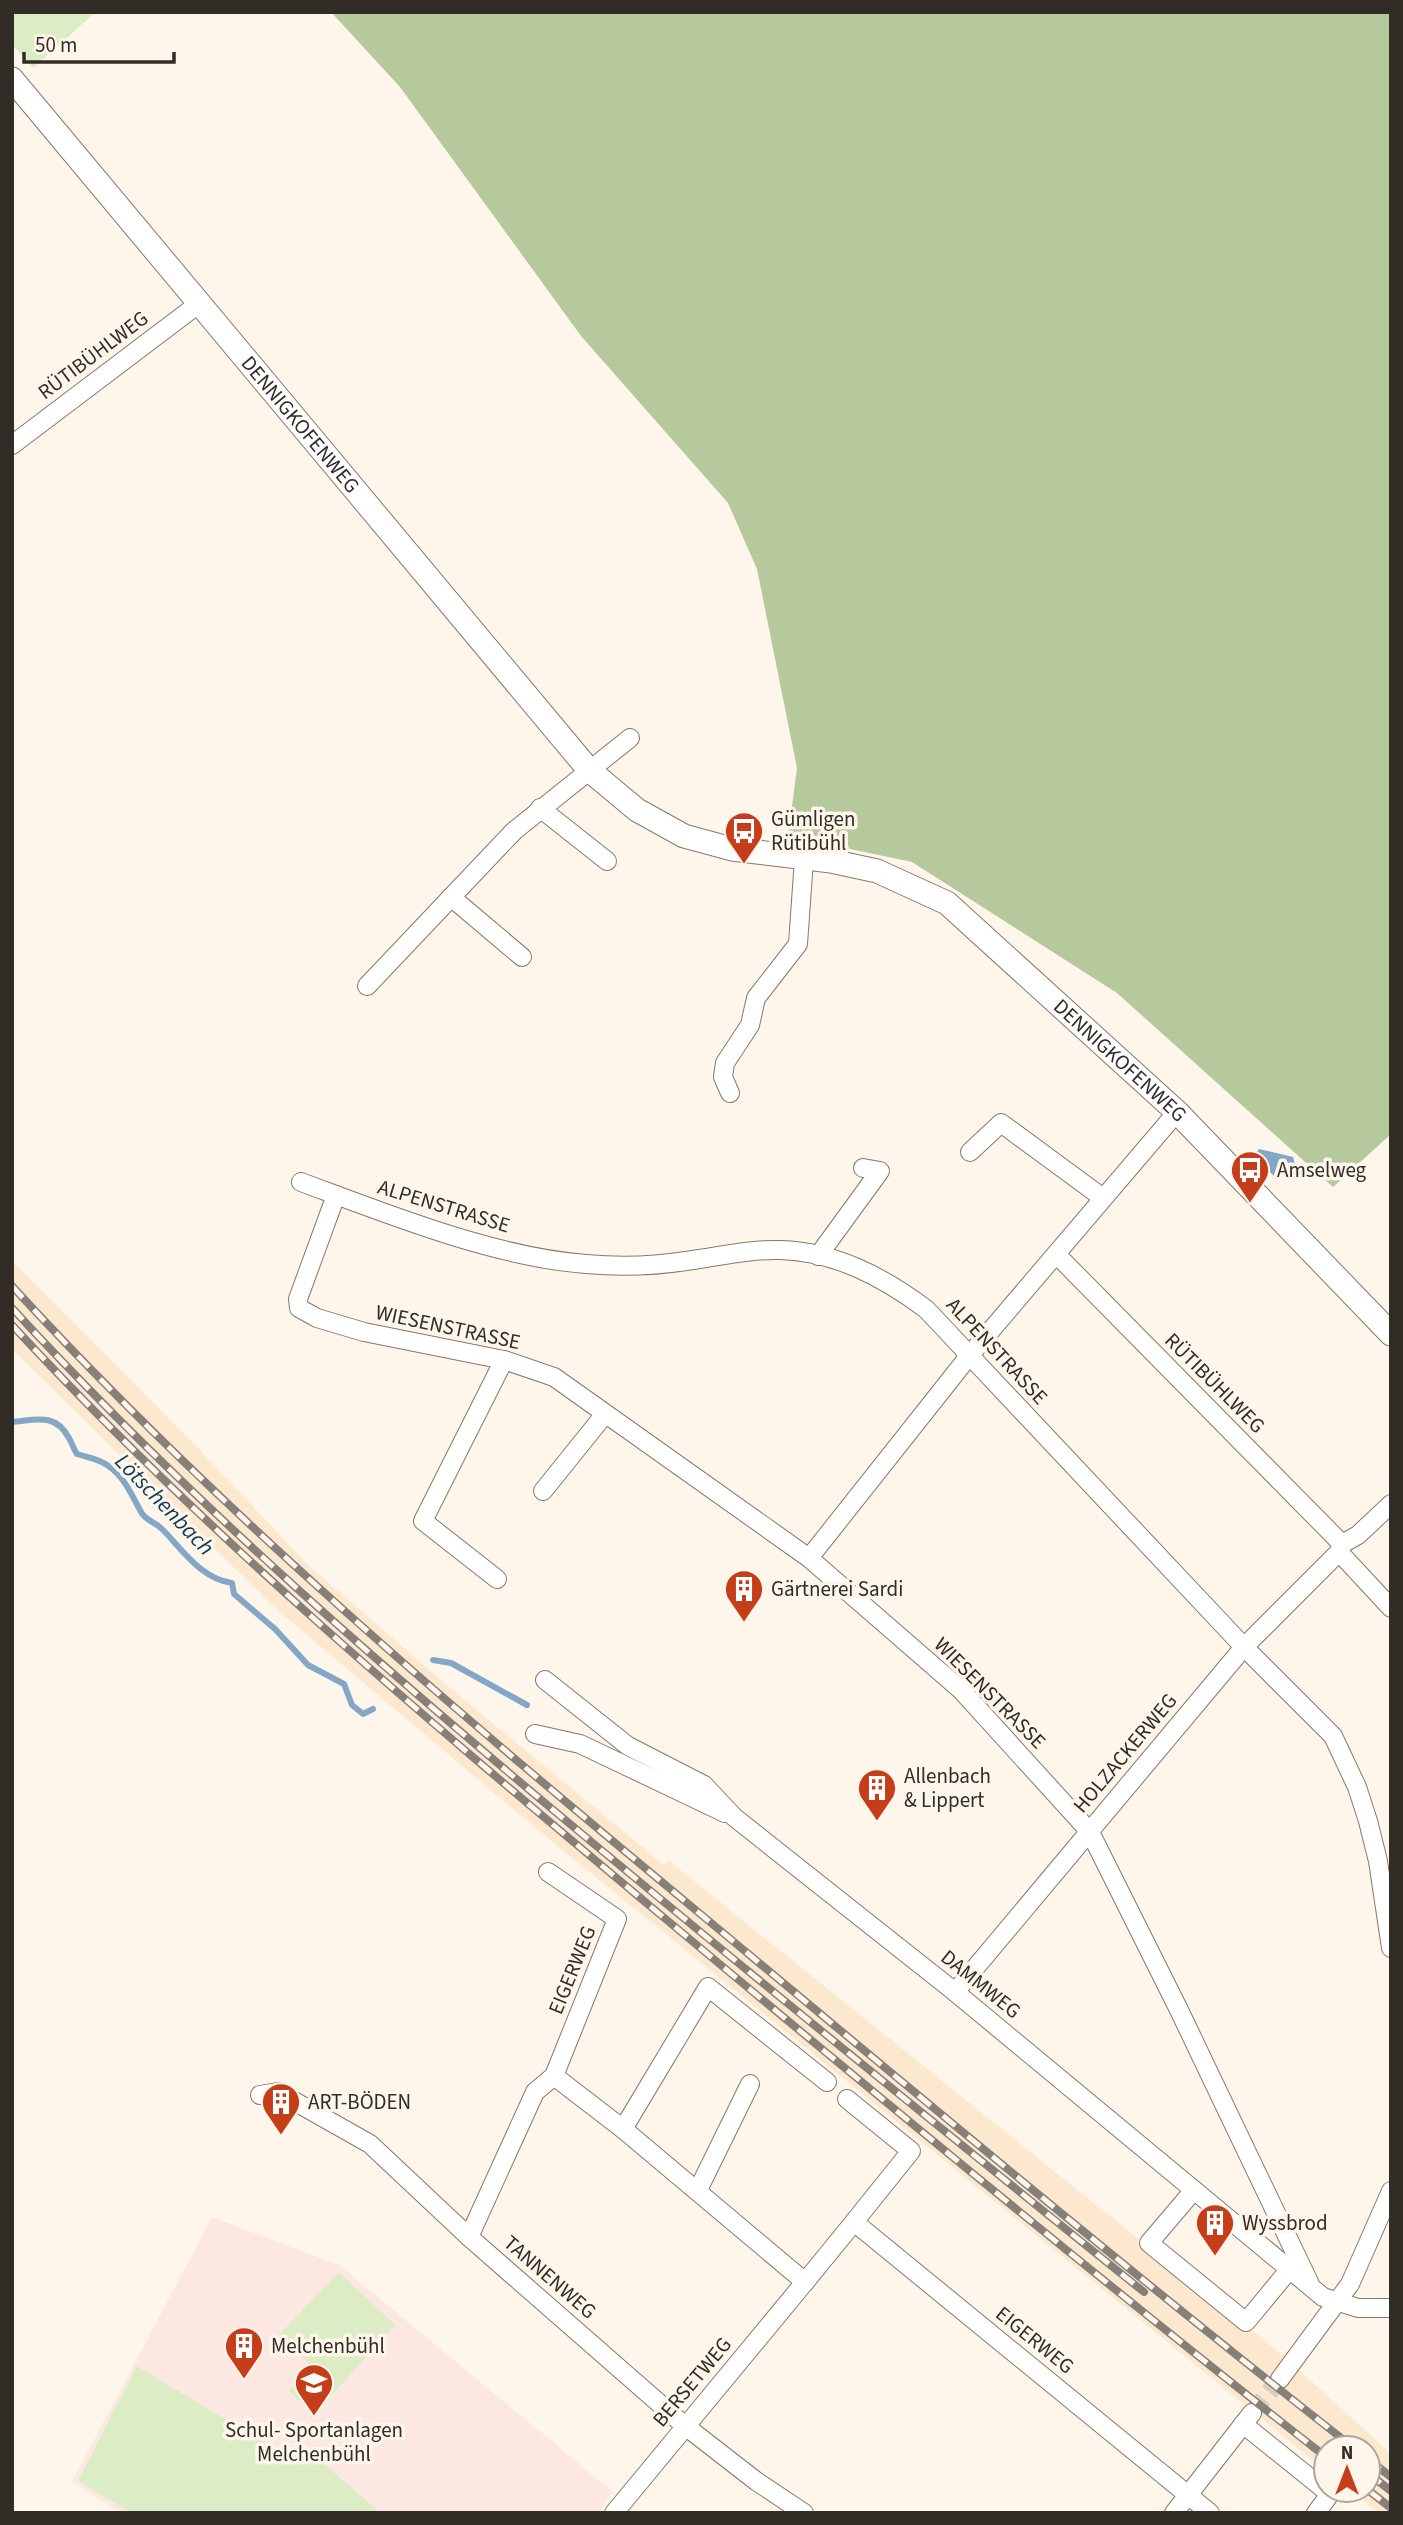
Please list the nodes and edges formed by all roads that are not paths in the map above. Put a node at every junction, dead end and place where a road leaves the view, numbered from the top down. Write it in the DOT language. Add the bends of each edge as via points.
graph roads {
  1 [pos="12,79"];
  2 [pos="201,302"];
  3 [pos="12,445"];
  4 [pos="630,738"];
  5 [pos="589,770"];
  6 [pos="540,808"];
  7 [pos="804,859"];
  8 [pos="607,861"];
  9 [pos="451,897"];
  10 [pos="522,957"];
  11 [pos="367,986"];
  12 [pos="730,1093"];
  13 [pos="1177,1111"];
  14 [pos="970,1152"];
  15 [pos="863,1168"];
  16 [pos="301,1182"];
  17 [pos="337,1195"];
  18 [pos="1103,1198"];
  19 [pos="1056,1254"];
  20 [pos="818,1256"];
  21 [pos="1391,1335"];
  22 [pos="969,1356"];
  23 [pos="504,1360"];
  24 [pos="605,1413"];
  25 [pos="543,1491"];
  26 [pos="1391,1504"];
  27 [pos="1341,1548"];
  28 [pos="809,1558"];
  29 [pos="497,1579"];
  30 [pos="1391,1608"];
  31 [pos="1244,1647"];
  32 [pos="545,1680"];
  33 [pos="535,1734"];
  34 [pos="734,1817"];
  35 [pos="1090,1832"];
  36 [pos="548,1872"];
  37 [pos="1391,1948"];
  38 [pos="955,1992"];
  39 [pos="554,2076"];
  40 [pos="827,2082"];
  41 [pos="750,2084"];
  42 [pos="260,2095"];
  43 [pos="847,2099"];
  44 [pos="623,2129"];
  45 [pos="698,2190"];
  46 [pos="1194,2190"];
  47 [pos="1391,2191"];
  48 [pos="855,2222"];
  49 [pos="469,2237"];
  50 [pos="1289,2270"];
  51 [pos="805,2282"];
  52 [pos="1308,2282"];
  53 [pos="1337,2302"];
  54 [pos="1391,2308"];
  55 [pos="1280,2379"];
  56 [pos="684,2426"];
  57 [pos="1188,2493"];
  58 [pos="614,2513"];
  59 [pos="804,2513"];
  60 [pos="1174,2513"];
  61 [pos="1210,2513"];
  62 [pos="1316,2513"];
  1 -- 2 [label="street, DENNIGKOFENWEG"];
  2 -- 3 [label="street, RÜTIBÜHLWEG"];
  2 -- 5 [label="street, DENNIGKOFENWEG"];
  4 -- 5 [label="street"];
  5 -- 6 [label="street"];
  5 -- 7 [label="street, DENNIGKOFENWEG" via="637,810 684,836 732,849"];
  6 -- 8 [label="street"];
  6 -- 9 [label="street"];
  7 -- 12 [label="street" via="798,944 756,998 750,1024 725,1063 723,1077"];
  7 -- 13 [label="street, DENNIGKOFENWEG" via="877,871 947,903"];
  9 -- 10 [label="street"];
  9 -- 11 [label="street"];
  13 -- 18 [label="street"];
  13 -- 21 [label="street, DENNIGKOFENWEG"];
  14 -- 18 [label="street" via="1001,1123"];
  15 -- 20 [label="street" via="880,1171"];
  16 -- 17 [label="street, ALPENSTRASSE"];
  17 -- 20 [label="street, ALPENSTRASSE" via="498,1248 584,1264 682,1262 780,1250"];
  17 -- 23 [label="street, WIESENSTRASSE" via="298,1299 299,1308 364,1332"];
  18 -- 19 [label="street"];
  19 -- 22 [label="street"];
  19 -- 27 [label="street, RÜTIBÜHLWEG"];
  20 -- 22 [label="street, ALPENSTRASSE" via="891,1283 926,1308"];
  22 -- 28 [label="street"];
  22 -- 31 [label="street, ALPENSTRASSE"];
  23 -- 24 [label="street, WIESENSTRASSE" via="554,1377"];
  23 -- 29 [label="street" via="423,1521"];
  24 -- 25 [label="street"];
  24 -- 28 [label="street, WIESENSTRASSE"];
  26 -- 27 [label="street, HOLZACKERWEG"];
  27 -- 30 [label="street"];
  27 -- 31 [label="street, HOLZACKERWEG"];
  28 -- 35 [label="street, WIESENSTRASSE" via="961,1690"];
  31 -- 35 [label="street, HOLZACKERWEG"];
  31 -- 37 [label="street, ALPENSTRASSE" via="1333,1736 1368,1821"];
  32 -- 34 [label="street, DAMMWEG" via="628,1746 704,1785"];
  33 -- 34 [label="street" via="580,1744"];
  34 -- 38 [label="street, DAMMWEG"];
  35 -- 38 [label="street, HOLZACKERWEG"];
  35 -- 52 [label="street, WIESENSTRASSE"];
  36 -- 39 [label="street, EIGERWEG" via="617,1919"];
  38 -- 46 [label="street, DAMMWEG"];
  39 -- 44 [label="street"];
  39 -- 49 [label="street, EIGERWEG" via="535,2092"];
  40 -- 44 [label="street" via="708,1987"];
  41 -- 45 [label="street"];
  42 -- 49 [label="street, TANNENWEG" via="278,2092 370,2144"];
  43 -- 48 [label="street" via="912,2151"];
  44 -- 45 [label="street"];
  45 -- 51 [label="street"];
  46 -- 50 [label="street, DAMMWEG"];
  46 -- 50 [label="street" via="1149,2243 1246,2322"];
  47 -- 53 [label="street" via="1350,2284"];
  48 -- 51 [label="street"];
  48 -- 57 [label="street, EIGERWEG"];
  49 -- 56 [label="street, TANNENWEG"];
  50 -- 52 [label="street, DAMMWEG"];
  51 -- 56 [label="street, BERSETWEG"];
  52 -- 53 [label="street, DAMMWEG" via="1323,2297"];
  53 -- 54 [label="street, DAMMWEG" via="1358,2308"];
  53 -- 55 [label="street"];
  56 -- 58 [label="street, BERSETWEG"];
  56 -- 59 [label="street, TANNENWEG"];
  57 -- 60 [label="street"];
  57 -- 61 [label="street, EIGERWEG"];
  57 -- 62 [label="street" via="1248,2419 1330,2494"];
}
